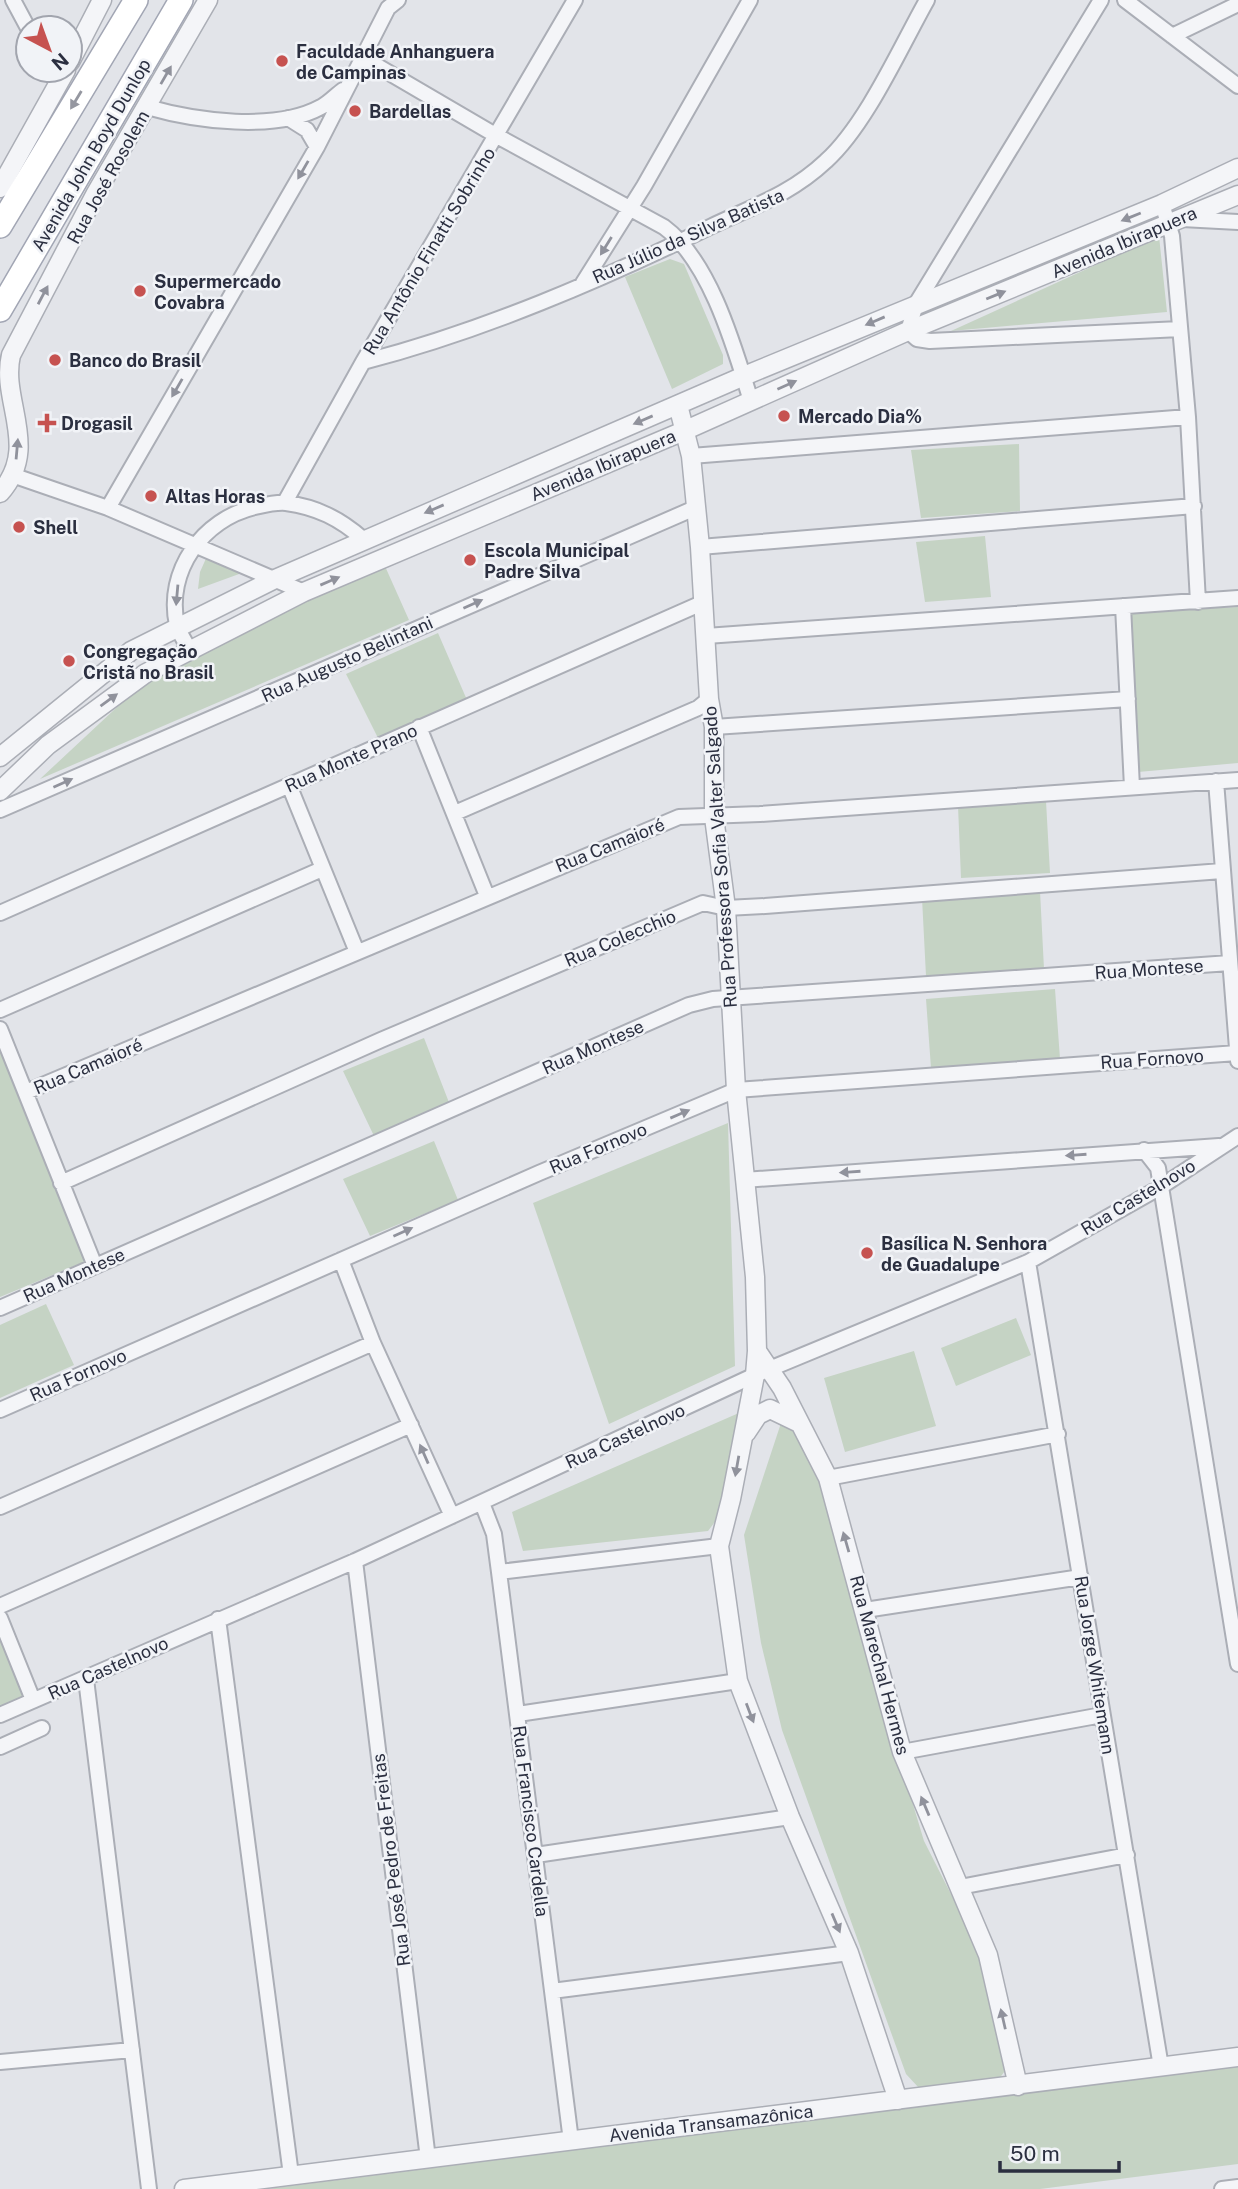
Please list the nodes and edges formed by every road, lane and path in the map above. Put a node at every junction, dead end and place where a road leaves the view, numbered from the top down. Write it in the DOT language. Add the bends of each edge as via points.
graph roads {
  1 [pos="103,0"];
  2 [pos="136,0"];
  3 [pos="181,0"];
  4 [pos="208,0"];
  5 [pos="575,0"];
  6 [pos="750,0"];
  7 [pos="927,0"];
  8 [pos="1101,0"];
  9 [pos="1125,0"];
  10 [pos="391,3"];
  11 [pos="1238,4"];
  12 [pos="84,36"];
  13 [pos="1172,36"];
  14 [pos="362,57"];
  15 [pos="53,84"];
  16 [pos="1238,86"];
  17 [pos="346,88"];
  18 [pos="147,107"];
  19 [pos="288,118"];
  20 [pos="497,136"];
  21 [pos="317,147"];
  22 [pos="1238,168"];
  23 [pos="0,188"];
  24 [pos="1238,195"];
  25 [pos="1162,204"];
  26 [pos="630,209"];
  27 [pos="1175,221"];
  28 [pos="1238,222"];
  29 [pos="0,226"];
  30 [pos="684,241"];
  31 [pos="583,283"];
  32 [pos="916,304"];
  33 [pos="0,310"];
  34 [pos="1180,329"];
  35 [pos="908,331"];
  36 [pos="363,362"];
  37 [pos="744,376"];
  38 [pos="751,401"];
  39 [pos="678,405"];
  40 [pos="1188,417"];
  41 [pos="686,430"];
  42 [pos="691,457"];
  43 [pos="12,475"];
  44 [pos="0,494"];
  45 [pos="285,502"];
  46 [pos="1194,506"];
  47 [pos="108,508"];
  48 [pos="695,508"];
  49 [pos="363,539"];
  50 [pos="197,544"];
  51 [pos="700,547"];
  52 [pos="273,580"];
  53 [pos="304,592"];
  54 [pos="1238,598"];
  55 [pos="1198,602"];
  56 [pos="702,603"];
  57 [pos="1123,606"];
  58 [pos="177,625"];
  59 [pos="706,636"];
  60 [pos="189,649"];
  61 [pos="709,699"];
  62 [pos="1128,699"];
  63 [pos="419,727"];
  64 [pos="714,727"];
  65 [pos="0,757"];
  66 [pos="1238,780"];
  67 [pos="1216,781"];
  68 [pos="289,785"];
  69 [pos="1132,787"];
  70 [pos="0,791"];
  71 [pos="0,810"];
  72 [pos="455,813"];
  73 [pos="714,817"];
  74 [pos="322,869"];
  75 [pos="1222,871"];
  76 [pos="488,895"];
  77 [pos="726,908"];
  78 [pos="0,913"];
  79 [pos="357,952"];
  80 [pos="1230,963"];
  81 [pos="730,1000"];
  82 [pos="0,1010"];
  83 [pos="0,1029"];
  84 [pos="1238,1057"];
  85 [pos="736,1090"];
  86 [pos="26,1092"];
  87 [pos="1238,1136"];
  88 [pos="1221,1146"];
  89 [pos="1144,1150"];
  90 [pos="744,1180"];
  91 [pos="61,1182"];
  92 [pos="1159,1188"];
  93 [pos="341,1260"];
  94 [pos="1028,1262"];
  95 [pos="95,1266"];
  96 [pos="0,1308"];
  97 [pos="373,1343"];
  98 [pos="763,1372"];
  99 [pos="0,1410"];
  100 [pos="799,1423"];
  101 [pos="411,1425"];
  102 [pos="1058,1434"];
  103 [pos="742,1439"];
  104 [pos="828,1478"];
  105 [pos="482,1503"];
  106 [pos="0,1507"];
  107 [pos="452,1516"];
  108 [pos="719,1546"];
  109 [pos="355,1561"];
  110 [pos="499,1572"];
  111 [pos="1082,1577"];
  112 [pos="0,1606"];
  113 [pos="865,1610"];
  114 [pos="0,1618"];
  115 [pos="218,1619"];
  116 [pos="1238,1664"];
  117 [pos="86,1679"];
  118 [pos="738,1681"];
  119 [pos="33,1700"];
  120 [pos="518,1714"];
  121 [pos="1102,1714"];
  122 [pos="0,1715"];
  123 [pos="42,1728"];
  124 [pos="0,1746"];
  125 [pos="902,1752"];
  126 [pos="790,1817"];
  127 [pos="536,1855"];
  128 [pos="1127,1855"];
  129 [pos="960,1887"];
  130 [pos="849,1953"];
  131 [pos="552,1991"];
  132 [pos="132,2050"];
  133 [pos="1238,2057"];
  134 [pos="0,2062"];
  135 [pos="1161,2067"];
  136 [pos="1018,2086"];
  137 [pos="898,2100"];
  138 [pos="571,2141"];
  139 [pos="428,2159"];
  140 [pos="291,2175"];
  141 [pos="1238,2187"];
  142 [pos="149,2189"];
  143 [pos="184,2189"];
  144 [pos="1222,2189"];
  1 -- 12 [label="street"];
  2 -- 29 [label="main road, one-way"];
  3 -- 33 [label="main road, Avenida John Boyd Dunlop"];
  18 -- 4 [label="street, Rua José Rosolem, one-way"];
  5 -- 20 [label="street, Rua Antônio Finatti Sobrinho"];
  6 -- 26 [label="street"];
  7 -- 30 [label="street, Rua Júlio da Silva Batista" via="860,119 828,160 786,193"];
  8 -- 32 [label="street"];
  9 -- 13 [label="street"];
  10 -- 14 [label="street"];
  11 -- 13 [label="street"];
  13 -- 16 [label="street"];
  14 -- 17 [label="street"];
  14 -- 20 [label="street"];
  15 -- 23 [label="street"];
  17 -- 19 [label="street" via="322,107"];
  17 -- 21 [label="street"];
  18 -- 19 [label="street" via="195,118"];
  43 -- 18 [label="street, Rua José Rosolem, one-way" via="18,432 7,374 11,355"];
  19 -- 21 [label="street" via="307,130"];
  20 -- 26 [label="street"];
  20 -- 36 [label="street, Rua Antônio Finatti Sobrinho"];
  21 -- 47 [label="street, one-way"];
  22 -- 25 [label="street, Avenida Ibirapuera"];
  24 -- 27 [label="street, Avenida Ibirapuera"];
  25 -- 27 [label="street"];
  25 -- 32 [label="street, Avenida Ibirapuera, one-way"];
  26 -- 30 [label="street"];
  26 -- 31 [label="street, one-way"];
  27 -- 28 [label="street"];
  27 -- 34 [label="street" via="1172,236"];
  35 -- 27 [label="street, Avenida Ibirapuera, one-way"];
  30 -- 31 [label="street, Rua Júlio da Silva Batista"];
  30 -- 37 [label="street" via="703,270"];
  31 -- 36 [label="street, Rua Júlio da Silva Batista" via="421,347"];
  32 -- 35 [label="street"];
  32 -- 37 [label="street, Avenida Ibirapuera, one-way"];
  34 -- 35 [label="street" via="930,341 917,339"];
  34 -- 40 [label="street"];
  38 -- 35 [label="street, Avenida Ibirapuera, one-way"];
  36 -- 45 [label="street, Rua Antônio Finatti Sobrinho"];
  37 -- 38 [label="street"];
  37 -- 39 [label="street, Avenida Ibirapuera"];
  38 -- 41 [label="street, Avenida Ibirapuera"];
  39 -- 41 [label="street, Rua Professora Sofia Valter Salgado"];
  39 -- 49 [label="street, Avenida Ibirapuera, one-way"];
  40 -- 42 [label="street"];
  40 -- 46 [label="street"];
  41 -- 42 [label="street, Rua Professora Sofia Valter Salgado"];
  53 -- 41 [label="street, Avenida Ibirapuera, one-way"];
  42 -- 48 [label="street, Rua Professora Sofia Valter Salgado"];
  43 -- 44 [label="street"];
  43 -- 47 [label="street"];
  45 -- 49 [label="street" via="341,520"];
  45 -- 50 [label="street" via="229,516"];
  46 -- 51 [label="street"];
  46 -- 55 [label="street"];
  47 -- 50 [label="street"];
  48 -- 51 [label="street, Rua Professora Sofia Valter Salgado"];
  71 -- 48 [label="street, Rua Augusto Belintani, one-way"];
  49 -- 52 [label="street, Avenida Ibirapuera"];
  50 -- 52 [label="street"];
  50 -- 58 [label="street, one-way" via="181,568 175,596"];
  51 -- 56 [label="street, Rua Professora Sofia Valter Salgado"];
  52 -- 53 [label="street"];
  52 -- 58 [label="street, Avenida Ibirapuera"];
  53 -- 60 [label="street, Avenida Ibirapuera"];
  54 -- 55 [label="street"];
  55 -- 57 [label="street"];
  56 -- 59 [label="street, Rua Professora Sofia Valter Salgado"];
  56 -- 63 [label="street, Rua Monte Prano"];
  57 -- 59 [label="street"];
  57 -- 62 [label="street"];
  58 -- 60 [label="street"];
  58 -- 65 [label="street, Avenida Ibirapuera" via="131,651"];
  59 -- 61 [label="street, Rua Professora Sofia Valter Salgado"];
  70 -- 60 [label="street, Avenida Ibirapuera, one-way" via="48,745 146,673"];
  61 -- 64 [label="street, Rua Professora Sofia Valter Salgado"];
  61 -- 72 [label="street" via="698,708"];
  62 -- 64 [label="street"];
  62 -- 69 [label="street"];
  63 -- 68 [label="street, Rua Monte Prano"];
  63 -- 72 [label="street"];
  64 -- 73 [label="street, Rua Professora Sofia Valter Salgado"];
  66 -- 67 [label="street, Rua Camaioré"];
  67 -- 69 [label="street, Rua Camaioré"];
  67 -- 75 [label="street"];
  68 -- 74 [label="street"];
  68 -- 78 [label="street, Rua Monte Prano"];
  69 -- 73 [label="street, Rua Camaioré"];
  72 -- 76 [label="street"];
  73 -- 76 [label="street, Rua Camaioré" via="679,817"];
  73 -- 77 [label="street, Rua Professora Sofia Valter Salgado"];
  74 -- 79 [label="street"];
  74 -- 82 [label="street"];
  75 -- 77 [label="street, Rua Colecchio"];
  75 -- 80 [label="street"];
  76 -- 79 [label="street, Rua Camaioré"];
  77 -- 81 [label="street, Rua Professora Sofia Valter Salgado"];
  77 -- 91 [label="street, Rua Colecchio" via="703,903"];
  79 -- 86 [label="street, Rua Camaioré"];
  80 -- 81 [label="street, Rua Montese"];
  80 -- 84 [label="street"];
  81 -- 85 [label="street, Rua Professora Sofia Valter Salgado"];
  81 -- 95 [label="street, Rua Montese" via="689,1004"];
  83 -- 86 [label="street"];
  84 -- 85 [label="street, Rua Fornovo"];
  85 -- 90 [label="street, Rua Professora Sofia Valter Salgado"];
  93 -- 85 [label="street, Rua Fornovo, one-way"];
  86 -- 91 [label="street"];
  87 -- 88 [label="street, Rua Castelnovo"];
  88 -- 89 [label="street"];
  88 -- 92 [label="street, Rua Castelnovo"];
  89 -- 90 [label="street, one-way"];
  89 -- 92 [label="street" via="1158,1168"];
  90 -- 98 [label="street, Rua Professora Sofia Valter Salgado" via="755,1277 757,1351"];
  91 -- 95 [label="street"];
  92 -- 94 [label="street, Rua Castelnovo"];
  92 -- 116 [label="street"];
  93 -- 97 [label="street"];
  93 -- 99 [label="street, Rua Fornovo"];
  94 -- 98 [label="street, Rua Castelnovo"];
  94 -- 102 [label="street, Rua Jorge Whitemann"];
  95 -- 96 [label="street, Rua Montese"];
  97 -- 101 [label="street"];
  97 -- 106 [label="street"];
  98 -- 100 [label="street, Rua Marechal Hermes"];
  98 -- 103 [label="street"];
  98 -- 105 [label="street, Rua Castelnovo"];
  100 -- 103 [label="street" via="770,1409 758,1415"];
  100 -- 104 [label="street, Rua Marechal Hermes"];
  107 -- 101 [label="street, one-way"];
  101 -- 112 [label="street"];
  102 -- 104 [label="street"];
  102 -- 111 [label="street, Rua Jorge Whitemann"];
  103 -- 108 [label="street, one-way"];
  113 -- 104 [label="street, Rua Marechal Hermes, one-way"];
  105 -- 107 [label="street, Rua Castelnovo"];
  105 -- 110 [label="street, Rua Francisco Cardella" via="494,1534"];
  107 -- 109 [label="street, Rua Castelnovo"];
  108 -- 110 [label="street"];
  108 -- 118 [label="street"];
  109 -- 115 [label="street, Rua Castelnovo"];
  109 -- 139 [label="street, Rua José Pedro de Freitas"];
  110 -- 120 [label="street, Rua Francisco Cardella"];
  111 -- 113 [label="street"];
  111 -- 121 [label="street, Rua Jorge Whitemann"];
  113 -- 125 [label="street, Rua Marechal Hermes"];
  114 -- 119 [label="street"];
  115 -- 117 [label="street, Rua Castelnovo"];
  115 -- 140 [label="street"];
  117 -- 119 [label="street, Rua Castelnovo"];
  117 -- 132 [label="street"];
  118 -- 120 [label="street"];
  118 -- 126 [label="street, one-way"];
  119 -- 122 [label="street, Rua Castelnovo"];
  120 -- 127 [label="street, Rua Francisco Cardella"];
  121 -- 125 [label="street"];
  121 -- 128 [label="street, Rua Jorge Whitemann"];
  123 -- 124 [label="street"];
  129 -- 125 [label="street, Rua Marechal Hermes, one-way"];
  126 -- 127 [label="street"];
  126 -- 130 [label="street, one-way"];
  127 -- 131 [label="street, Rua Francisco Cardella"];
  128 -- 129 [label="street"];
  128 -- 135 [label="street, Rua Jorge Whitemann"];
  136 -- 129 [label="street, Rua Marechal Hermes, one-way" via="988,1955"];
  130 -- 131 [label="street"];
  130 -- 137 [label="street"];
  131 -- 138 [label="street, Rua Francisco Cardella"];
  132 -- 134 [label="street"];
  132 -- 142 [label="street"];
  133 -- 135 [label="street, Avenida Transamazônica"];
  135 -- 136 [label="street, Avenida Transamazônica"];
  136 -- 137 [label="street, Avenida Transamazônica"];
  137 -- 138 [label="street, Avenida Transamazônica"];
  138 -- 139 [label="street, Avenida Transamazônica"];
  139 -- 140 [label="street, Avenida Transamazônica"];
  140 -- 143 [label="street, Avenida Transamazônica"];
  141 -- 144 [label="street"];
}
